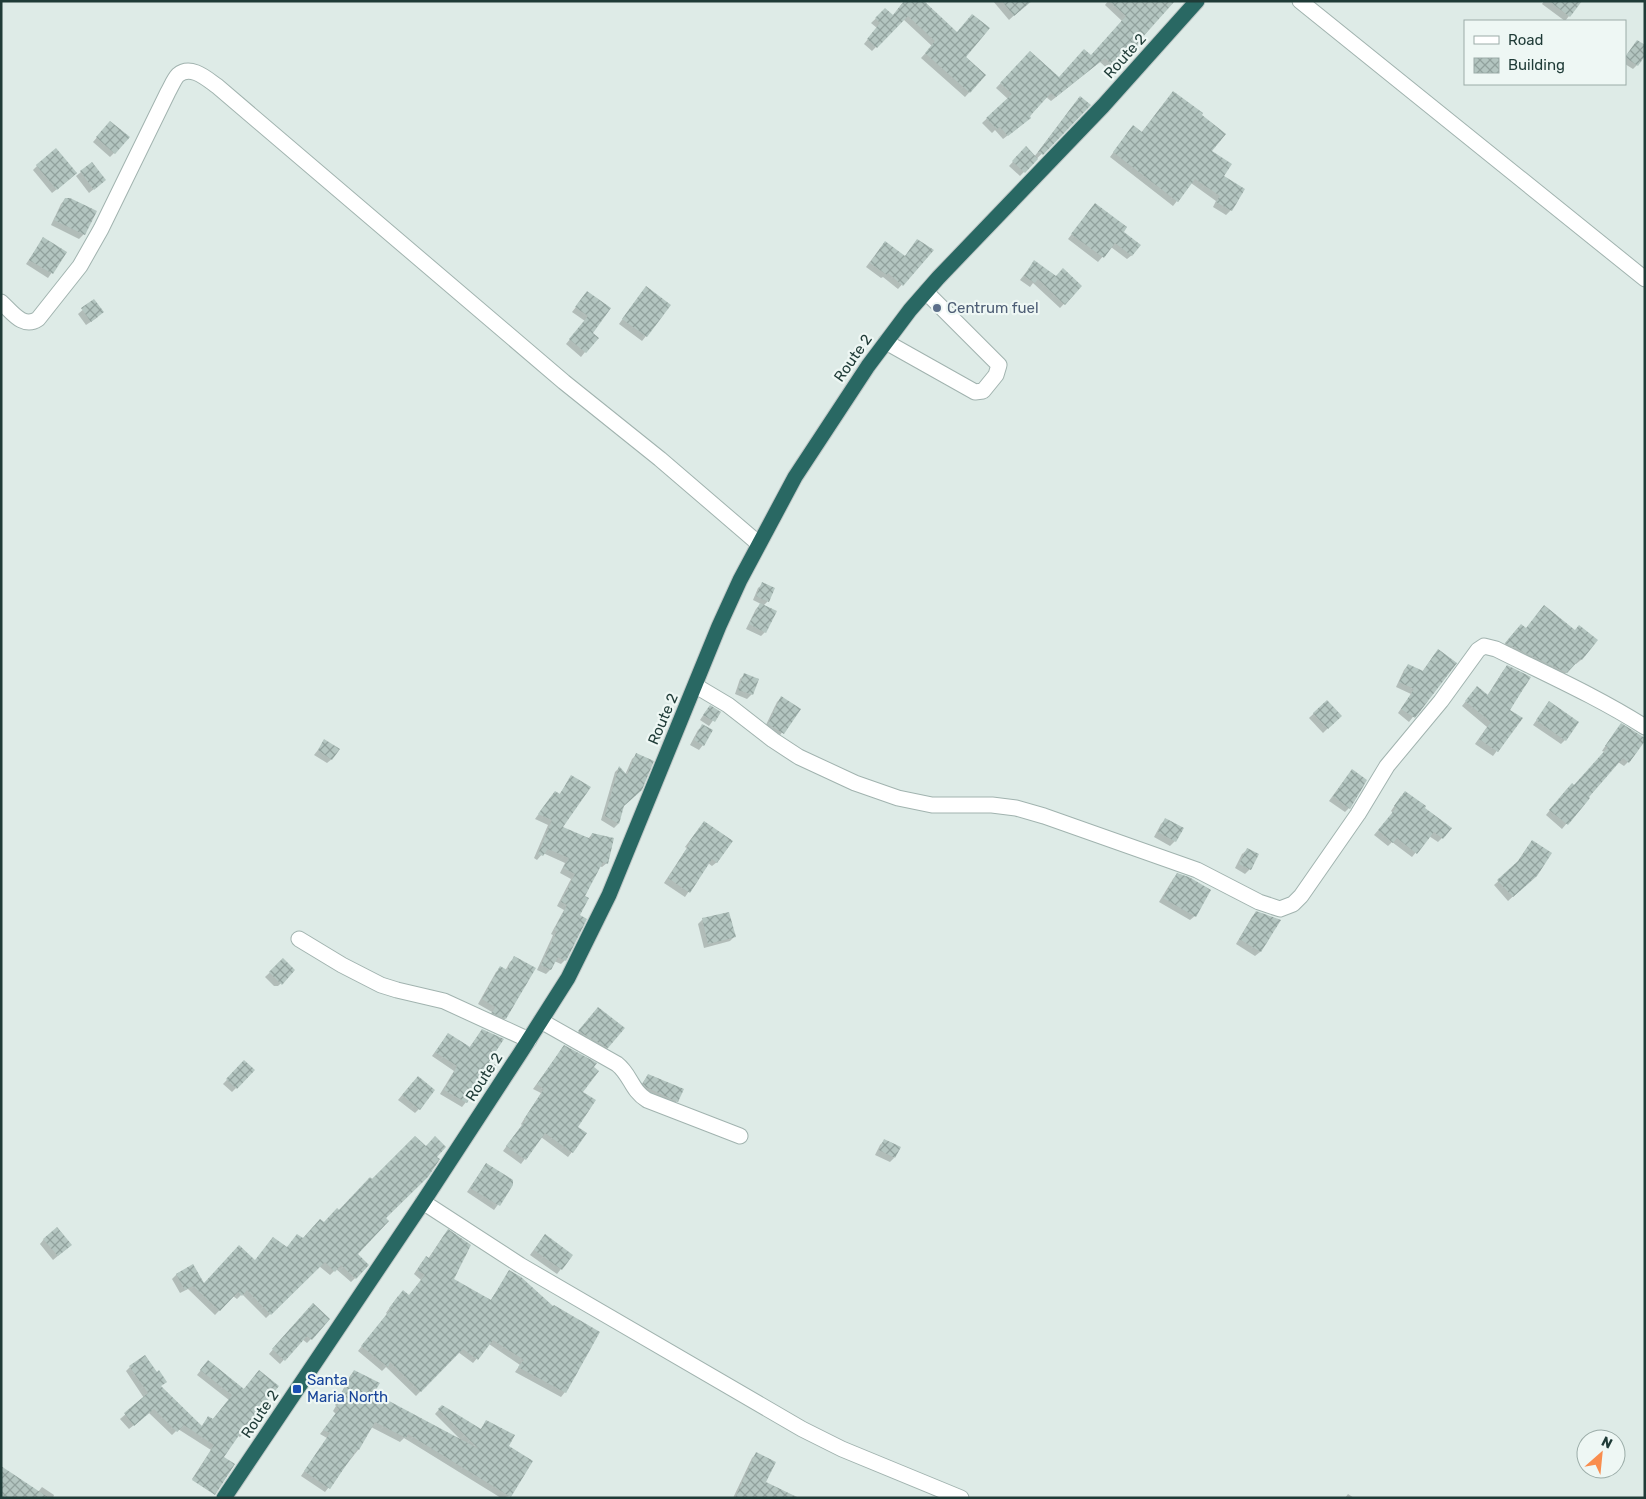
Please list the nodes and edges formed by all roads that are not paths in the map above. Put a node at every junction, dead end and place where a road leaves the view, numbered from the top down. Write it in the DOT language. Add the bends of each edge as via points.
graph roads {
  1 [pos="1197,1"];
  2 [pos="1300,1"];
  3 [pos="1645,279"];
  4 [pos="926,292"];
  5 [pos="1,302"];
  6 [pos="886,342"];
  7 [pos="759,544"];
  8 [pos="696,686"];
  9 [pos="1645,727"];
  10 [pos="299,939"];
  11 [pos="541,1021"];
  12 [pos="529,1040"];
  13 [pos="740,1136"];
  14 [pos="423,1202"];
  15 [pos="224,1498"];
  16 [pos="961,1498"];
  1 -- 4 [label="highway, Route 2"];
  2 -- 3 [label="street"];
  4 -- 6 [label="highway, Route 2"];
  4 -- 6 [label="street" via="999,365 996,375 983,391 975,392"];
  5 -- 7 [label="street" via="21,321 38,319 80,266 175,80 179,74 197,72"];
  6 -- 7 [label="highway, Route 2" via="795,477"];
  7 -- 8 [label="highway, Route 2" via="719,626"];
  8 -- 9 [label="street" via="728,705 799,757 855,783 898,798 932,805 992,805 1044,816 1197,870 1259,902 1280,909 1293,904 1301,896 1387,766 1484,646 1574,688"];
  8 -- 11 [label="highway, Route 2" via="609,895 568,978"];
  10 -- 12 [label="street" via="342,966 381,985 444,1000"];
  11 -- 12 [label="highway, Route 2"];
  11 -- 13 [label="street" via="617,1064 626,1072 637,1093 647,1100"];
  12 -- 14 [label="highway, Route 2"];
  14 -- 15 [label="highway, Route 2"];
  14 -- 16 [label="street" via="520,1265 802,1429"];
}
